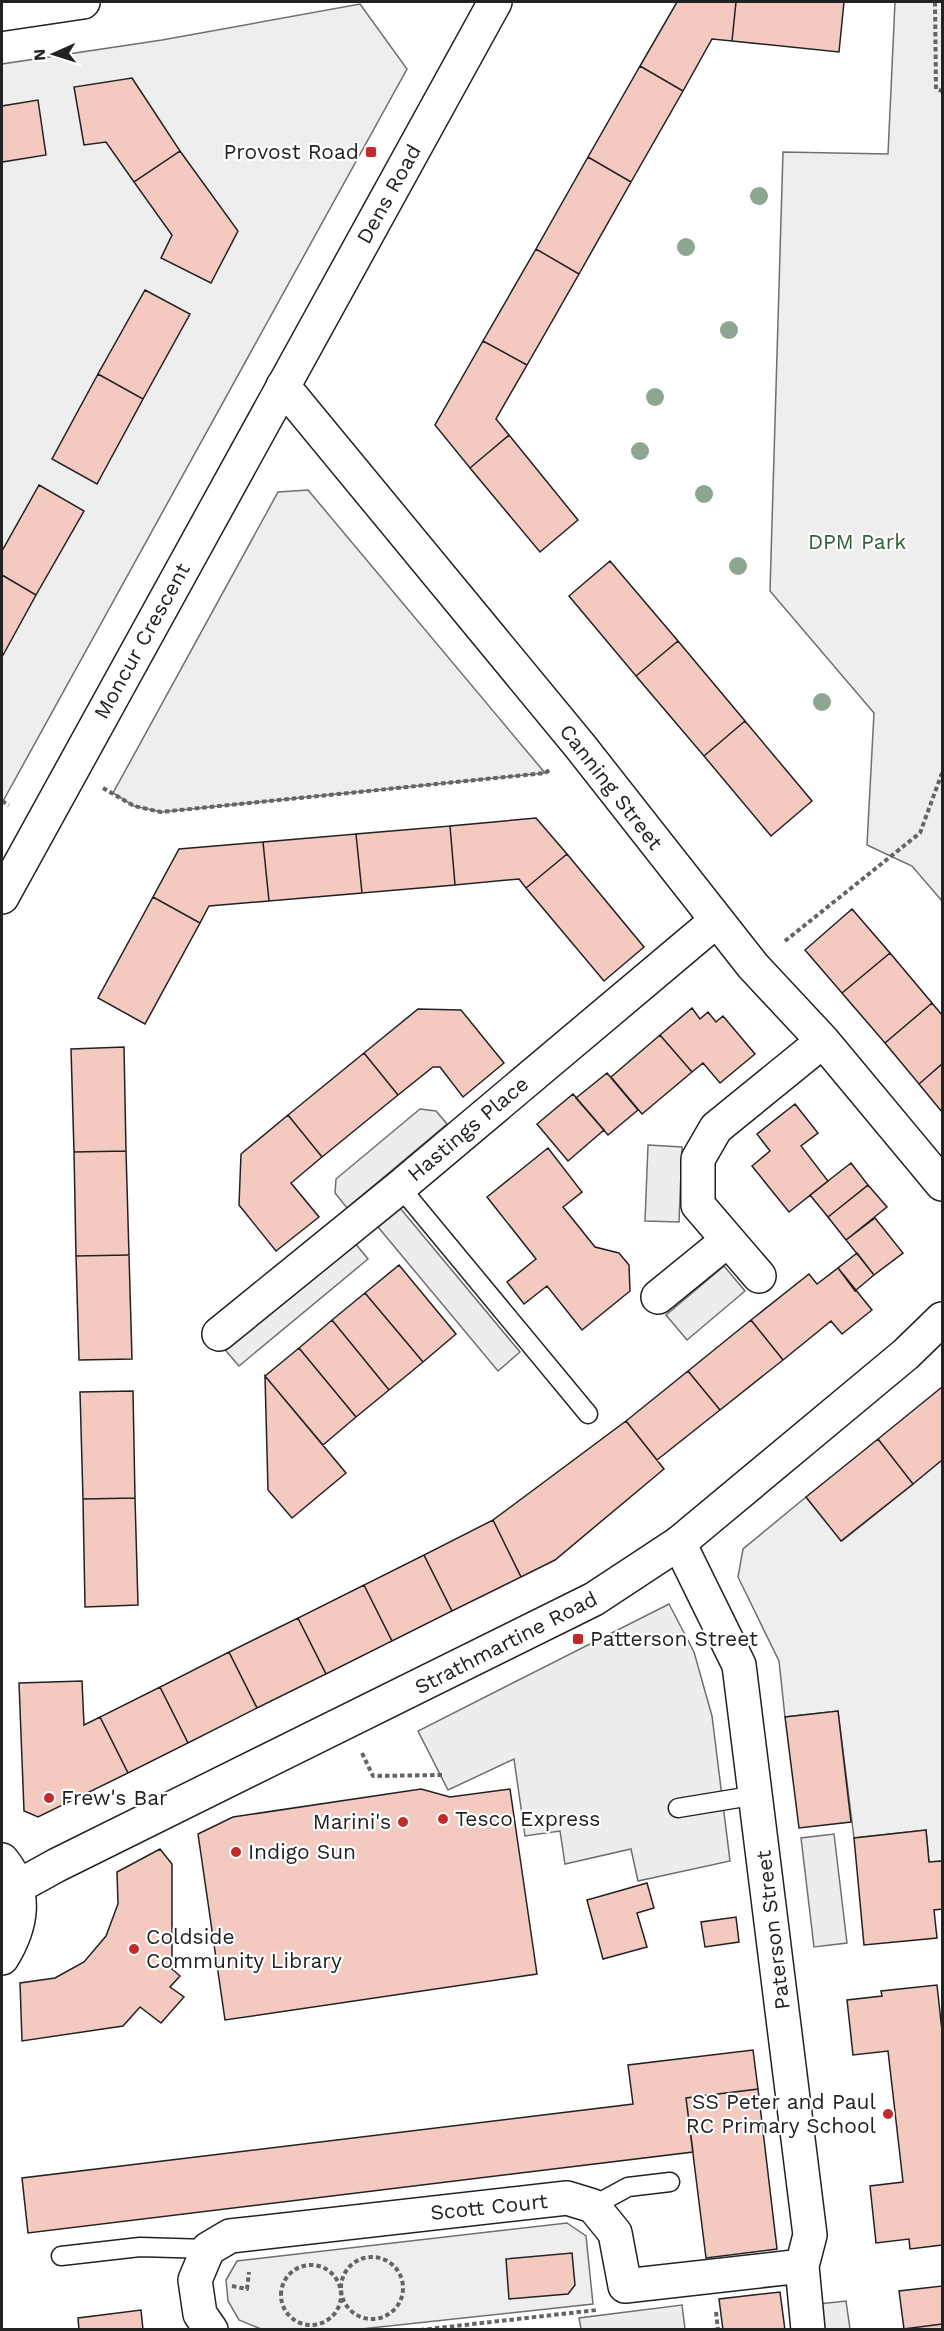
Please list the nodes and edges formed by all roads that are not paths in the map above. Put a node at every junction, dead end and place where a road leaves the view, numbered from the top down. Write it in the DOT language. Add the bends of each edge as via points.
graph roads {
  1 [pos="83,2"];
  2 [pos="495,2"];
  3 [pos="2,14"];
  4 [pos="283,386"];
  5 [pos="2,897"];
  6 [pos="716,921"];
  7 [pos="823,1041"];
  8 [pos="942,1184"];
  9 [pos="400,1186"];
  10 [pos="728,1240"];
  11 [pos="759,1276"];
  12 [pos="658,1297"];
  13 [pos="942,1319"];
  14 [pos="219,1334"];
  15 [pos="588,1414"];
  16 [pos="679,1543"];
  17 [pos="757,1795"];
  18 [pos="678,1808"];
  19 [pos="9,1874"];
  20 [pos="2,1958"];
  21 [pos="670,2182"];
  22 [pos="593,2205"];
  23 [pos="208,2249"];
  24 [pos="61,2256"];
  25 [pos="802,2266"];
  26 [pos="211,2330"];
  27 [pos="808,2330"];
  1 -- 3 [label="street"];
  2 -- 4 [label="street, Dens Road"];
  4 -- 5 [label="street, Moncur Crescent"];
  4 -- 6 [label="street, Canning Street" via="580,746"];
  6 -- 7 [label="street, Canning Street"];
  6 -- 9 [label="street, Hastings Place"];
  7 -- 8 [label="street, Canning Street"];
  7 -- 10 [label="street" via="716,1128 698,1159 698,1205"];
  9 -- 14 [label="street, Hastings Place"];
  9 -- 15 [label="lane"];
  10 -- 11 [label="street"];
  10 -- 12 [label="street"];
  13 -- 16 [label="street, Strathmartine Road" via="906,1354"];
  16 -- 17 [label="street, Paterson Street" via="740,1665"];
  16 -- 19 [label="street, Strathmartine Road" via="594,1599 347,1723 57,1865"];
  17 -- 18 [label="lane"];
  17 -- 25 [label="street, Paterson Street" via="810,2235"];
  19 -- 20 [label="street" via="20,1913 14,1939"];
  21 -- 22 [label="lane" via="628,2187"];
  22 -- 23 [label="street, Scott Court" via="567,2198 264,2232 230,2236"];
  22 -- 25 [label="street" via="615,2233 625,2286"];
  23 -- 24 [label="lane" via="140,2247"];
  23 -- 26 [label="street" via="195,2280 200,2314"];
  25 -- 27 [label="street, Paterson Street"];
}
